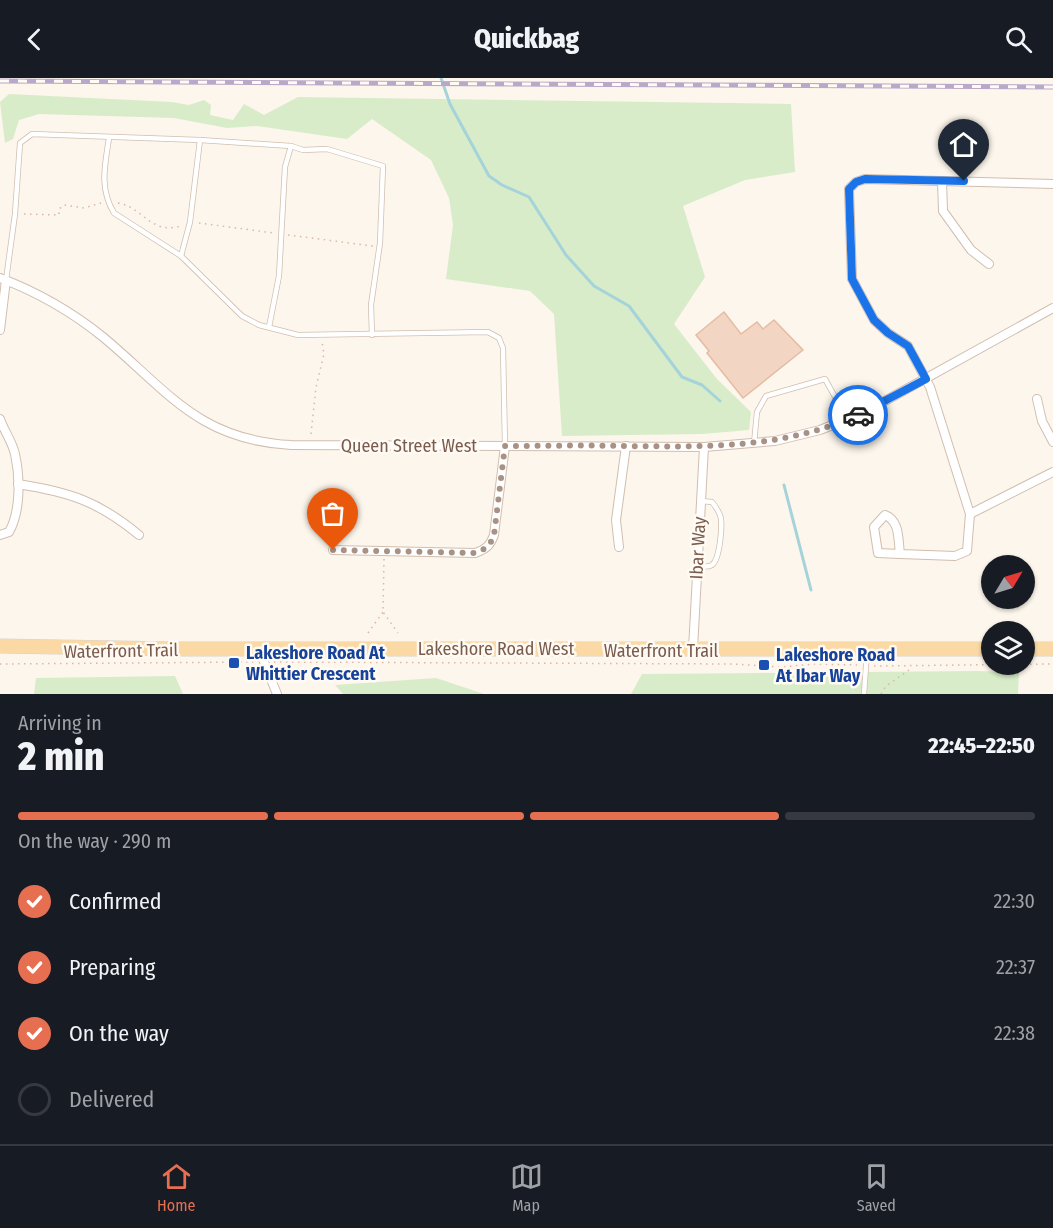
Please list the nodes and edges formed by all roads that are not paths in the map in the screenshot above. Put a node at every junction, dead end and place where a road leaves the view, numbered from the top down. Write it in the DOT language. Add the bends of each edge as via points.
graph roads {
  1 [pos="109,138"];
  2 [pos="201,140"];
  3 [pos="291,146"];
  4 [pos="942,181"];
  5 [pos="1053,184"];
  6 [pos="181,256"];
  7 [pos="989,264"];
  8 [pos="3,279"];
  9 [pos="1053,308"];
  10 [pos="269,327"];
  11 [pos="0,330"];
  12 [pos="372,335"];
  13 [pos="926,379"];
  14 [pos="1036,399"];
  15 [pos="0,419"];
  16 [pos="848,420"];
  17 [pos="1053,442"];
  18 [pos="754,444"];
  19 [pos="505,446"];
  20 [pos="626,446"];
  21 [pos="704,447"];
  22 [pos="1053,472"];
  23 [pos="18,484"];
  24 [pos="700,501"];
  25 [pos="970,514"];
  26 [pos="0,535"];
  27 [pos="139,536"];
  28 [pos="619,547"];
  29 [pos="333,550"];
  30 [pos="900,554"];
  31 [pos="697,566"];
  32 [pos="0,646"];
  33 [pos="258,647"];
  34 [pos="693,649"];
  35 [pos="981,649"];
  36 [pos="1035,649"];
  37 [pos="1053,649"];
  38 [pos="867,650"];
  39 [pos="277,694"];
  40 [pos="864,694"];
  1 -- 2 [label="lane"];
  1 -- 6 [label="lane" via="103,184 114,213"];
  1 -- 8 [label="lane" via="32,134 20,143 15,214"];
  2 -- 3 [label="lane"];
  2 -- 6 [label="lane" via="190,222"];
  3 -- 10 [label="lane" via="285,167 279,276"];
  3 -- 12 [label="lane" via="327,149 383,166"];
  4 -- 5 [label="street"];
  4 -- 7 [label="street" via="943,211 971,250"];
  4 -- 13 [label="street" via="865,179 849,189 852,279 874,320 908,346"];
  6 -- 10 [label="lane" via="242,316"];
  8 -- 11 [label="street"];
  8 -- 19 [label="street, Queen Street West" via="46,299 92,328 203,422 251,441 310,446"];
  9 -- 13 [label="street, Queen Street West"];
  10 -- 12 [label="lane" via="298,335"];
  12 -- 19 [label="lane" via="488,333 499,339 504,348"];
  13 -- 16 [label="street, Queen Street West"];
  13 -- 25 [label="street"];
  14 -- 17 [label="street"];
  15 -- 23 [label="street" via="15,453"];
  16 -- 18 [label="street, Queen Street West" via="796,437"];
  16 -- 18 [label="lane" via="825,379 766,396 757,412"];
  18 -- 21 [label="street, Queen Street West"];
  19 -- 20 [label="street, Queen Street West"];
  19 -- 29 [label="street" via="491,545 475,553"];
  20 -- 21 [label="street, Queen Street West"];
  20 -- 28 [label="street" via="616,520"];
  21 -- 24 [label="street, Ibar Way"];
  22 -- 25 [label="street"];
  23 -- 26 [label="street" via="14,523 9,532"];
  23 -- 27 [label="street" via="78,496 110,513"];
  24 -- 31 [label="street, Ibar Way"];
  24 -- 31 [label="lane" via="712,502 721,518 718,558 708,567"];
  25 -- 30 [label="street" via="969,544 963,554"];
  30 -- 30 [label="street" via="878,553 874,527 885,515 896,524"];
  31 -- 34 [label="street, Ibar Way"];
  32 -- 33 [label="main road, Lakeshore Road West"];
  33 -- 34 [label="main road, Lakeshore Road West"];
  33 -- 39 [label="street"];
  34 -- 38 [label="main road, Lakeshore Road West"];
  35 -- 38 [label="main road, Lakeshore Road West"];
  36 -- 37 [label="main road"];
  38 -- 40 [label="lane"];
}
